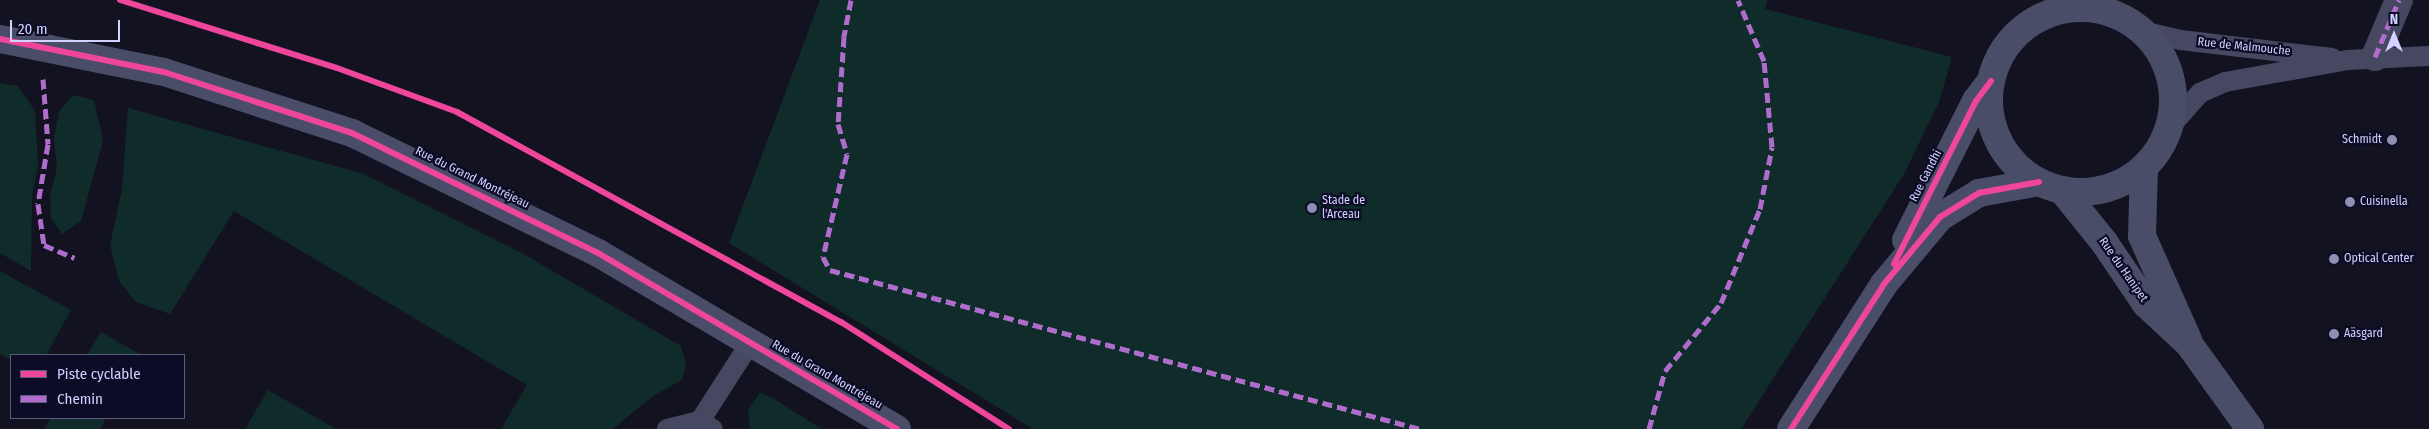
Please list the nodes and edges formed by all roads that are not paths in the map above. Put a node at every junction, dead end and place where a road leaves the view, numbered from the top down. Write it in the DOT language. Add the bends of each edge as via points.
graph roads {
  1 [pos="2026,0"];
  2 [pos="2398,0"];
  3 [pos="2110,7"];
  4 [pos="2023,29"];
  5 [pos="2142,31"];
  6 [pos="0,39"];
  7 [pos="2429,56"];
  8 [pos="2375,58"];
  9 [pos="2347,60"];
  10 [pos="1991,81"];
  11 [pos="2169,128"];
  12 [pos="2144,168"];
  13 [pos="2050,186"];
  14 [pos="1884,284"];
  15 [pos="750,343"];
  16 [pos="2189,344"];
  17 [pos="706,425"];
  18 [pos="667,429"];
  19 [pos="897,429"];
  20 [pos="1791,429"];
  21 [pos="2250,429"];
  1 -- 4 [label="street"];
  2 -- 8 [label="street"];
  3 -- 4 [label="street" via="2072,8 2050,13"];
  3 -- 5 [label="street"];
  4 -- 10 [label="street" via="2002,52"];
  5 -- 9 [label="lane, Rue de Malmouche" via="2181,40 2259,46"];
  5 -- 11 [label="street" via="2169,70 2174,105"];
  6 -- 15 [label="street, Rue du Grand Montréjeau" via="164,72 352,133 598,253"];
  7 -- 8 [label="lane, Rue de Malmouche"];
  8 -- 9 [label="lane, Rue de Malmouche"];
  9 -- 11 [label="lane, Rue de Malmouche" via="2225,82 2200,93"];
  10 -- 13 [label="street, Rue du Hanipet" via="1989,111 1998,140 2015,164"];
  10 -- 14 [label="street, Rue Gandhi" via="1963,125"];
  11 -- 12 [label="street"];
  12 -- 13 [label="street, Rue Gandhi" via="2106,189"];
  12 -- 16 [label="street, Rue du Hanipet" via="2142,236"];
  13 -- 14 [label="street, Rue Gandhi" via="1979,193 1952,207"];
  13 -- 16 [label="street, Rue du Hanipet" via="2104,242 2146,304"];
  14 -- 20 [label="street, Rue Gandhi"];
  15 -- 17 [label="lane"];
  15 -- 19 [label="street, Rue du Grand Montréjeau"];
  16 -- 21 [label="street, Rue du Hanipet"];
  17 -- 18 [label="lane"];
}
